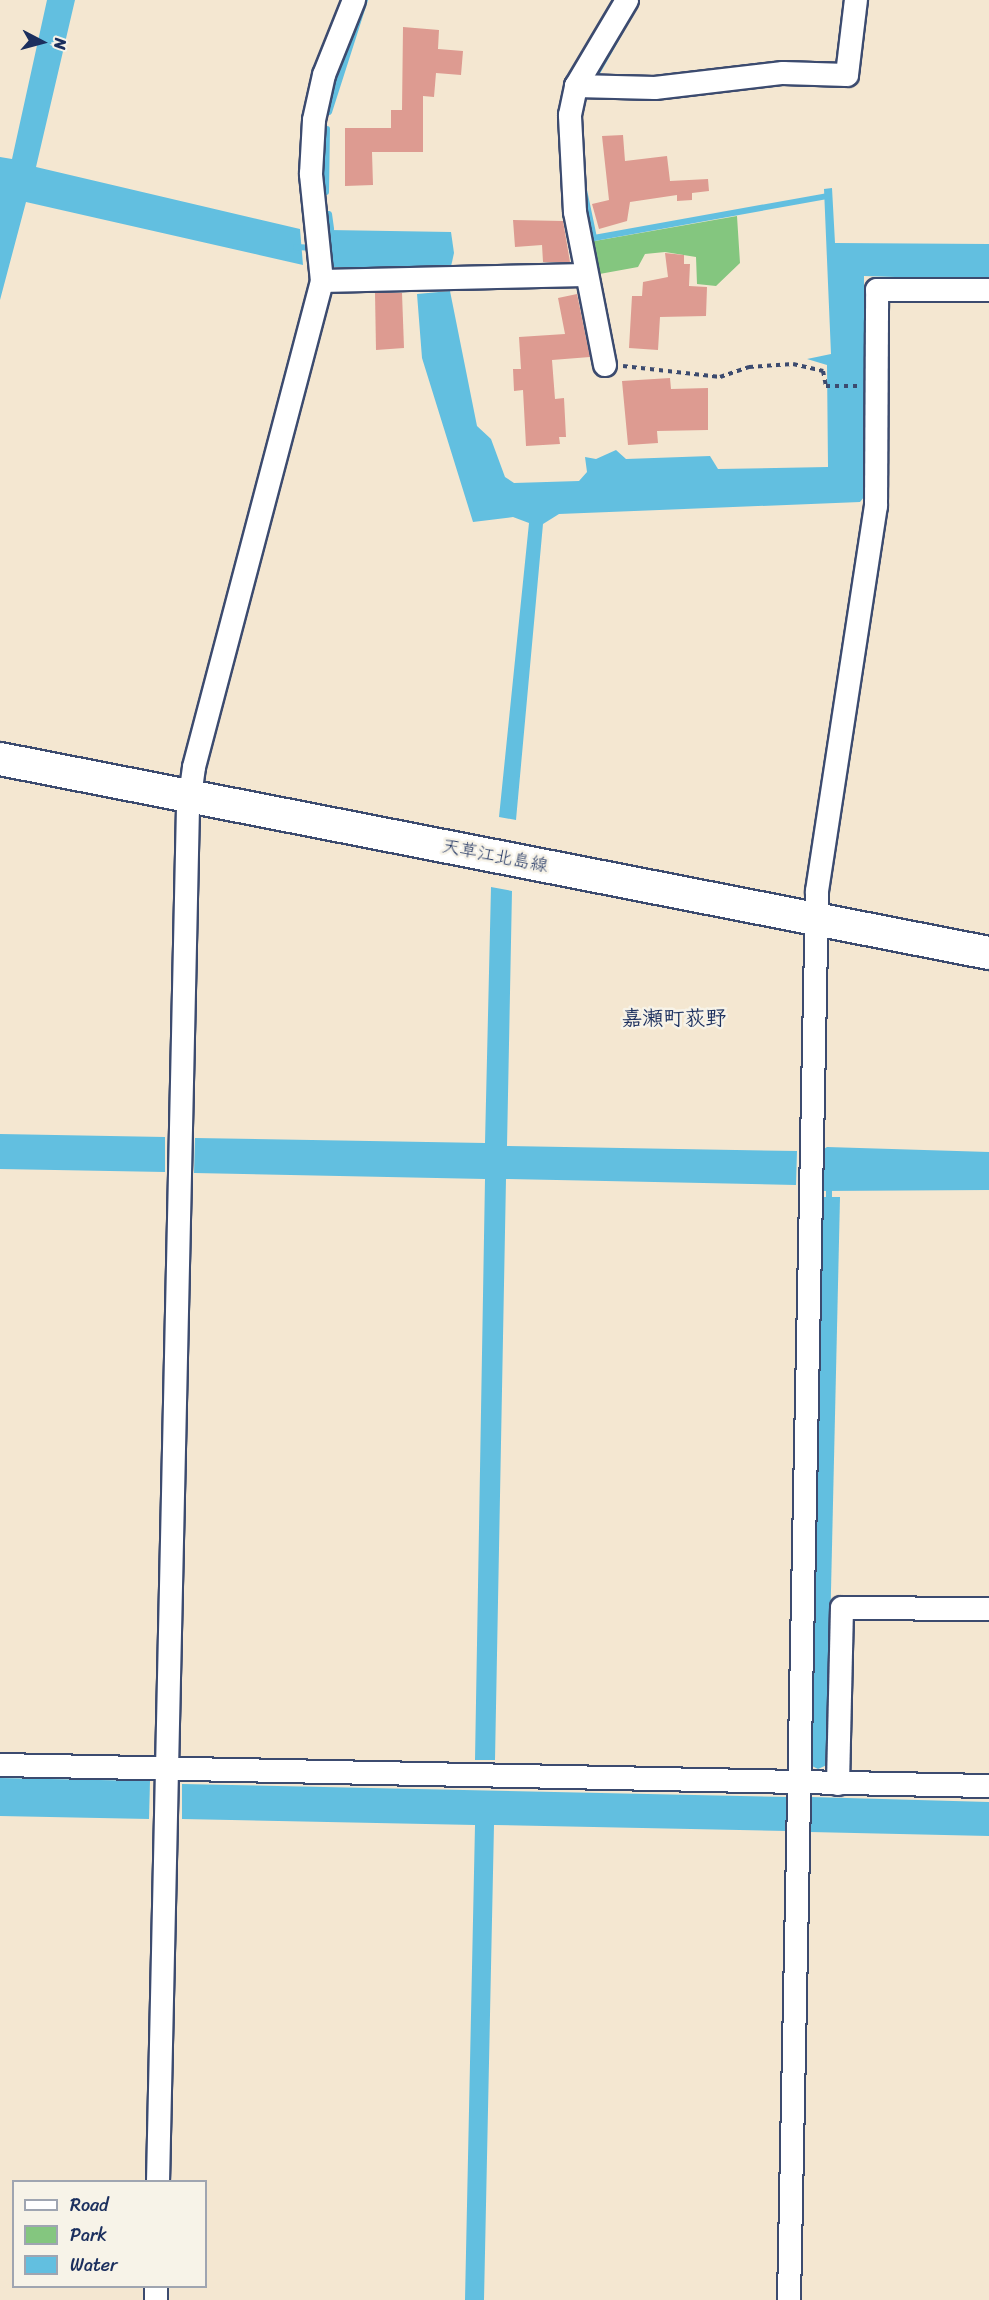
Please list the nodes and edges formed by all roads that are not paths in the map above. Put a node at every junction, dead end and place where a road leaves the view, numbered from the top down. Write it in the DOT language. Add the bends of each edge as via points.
graph roads {
  1 [pos="627,0"];
  2 [pos="856,0"];
  3 [pos="350,2"];
  4 [pos="576,86"];
  5 [pos="585,275"];
  6 [pos="322,281"];
  7 [pos="989,290"];
  8 [pos="605,365"];
  9 [pos="0,759"];
  10 [pos="190,796"];
  11 [pos="816,918"];
  12 [pos="989,953"];
  13 [pos="989,1609"];
  14 [pos="0,1765"];
  15 [pos="800,1783"];
  16 [pos="838,1784"];
  17 [pos="989,1786"];
  18 [pos="166,1789"];
  19 [pos="158,2180"];
  20 [pos="789,2300"];
  1 -- 4 [label="street"];
  2 -- 4 [label="street" via="847,75 783,73 655,88"];
  3 -- 6 [label="street" via="324,75 314,120 311,174"];
  4 -- 5 [label="street" via="568,148"];
  5 -- 6 [label="street"];
  5 -- 8 [label="street"];
  6 -- 10 [label="street"];
  7 -- 11 [label="street" via="877,290 876,506"];
  9 -- 10 [label="street, 天草江北島線"];
  10 -- 11 [label="street, 天草江北島線"];
  10 -- 18 [label="street"];
  11 -- 12 [label="street, 天草江北島線"];
  11 -- 15 [label="street"];
  13 -- 16 [label="street" via="842,1608"];
  14 -- 18 [label="street"];
  15 -- 16 [label="street"];
  15 -- 18 [label="street"];
  15 -- 20 [label="street"];
  16 -- 17 [label="street"];
  18 -- 19 [label="street"];
}
